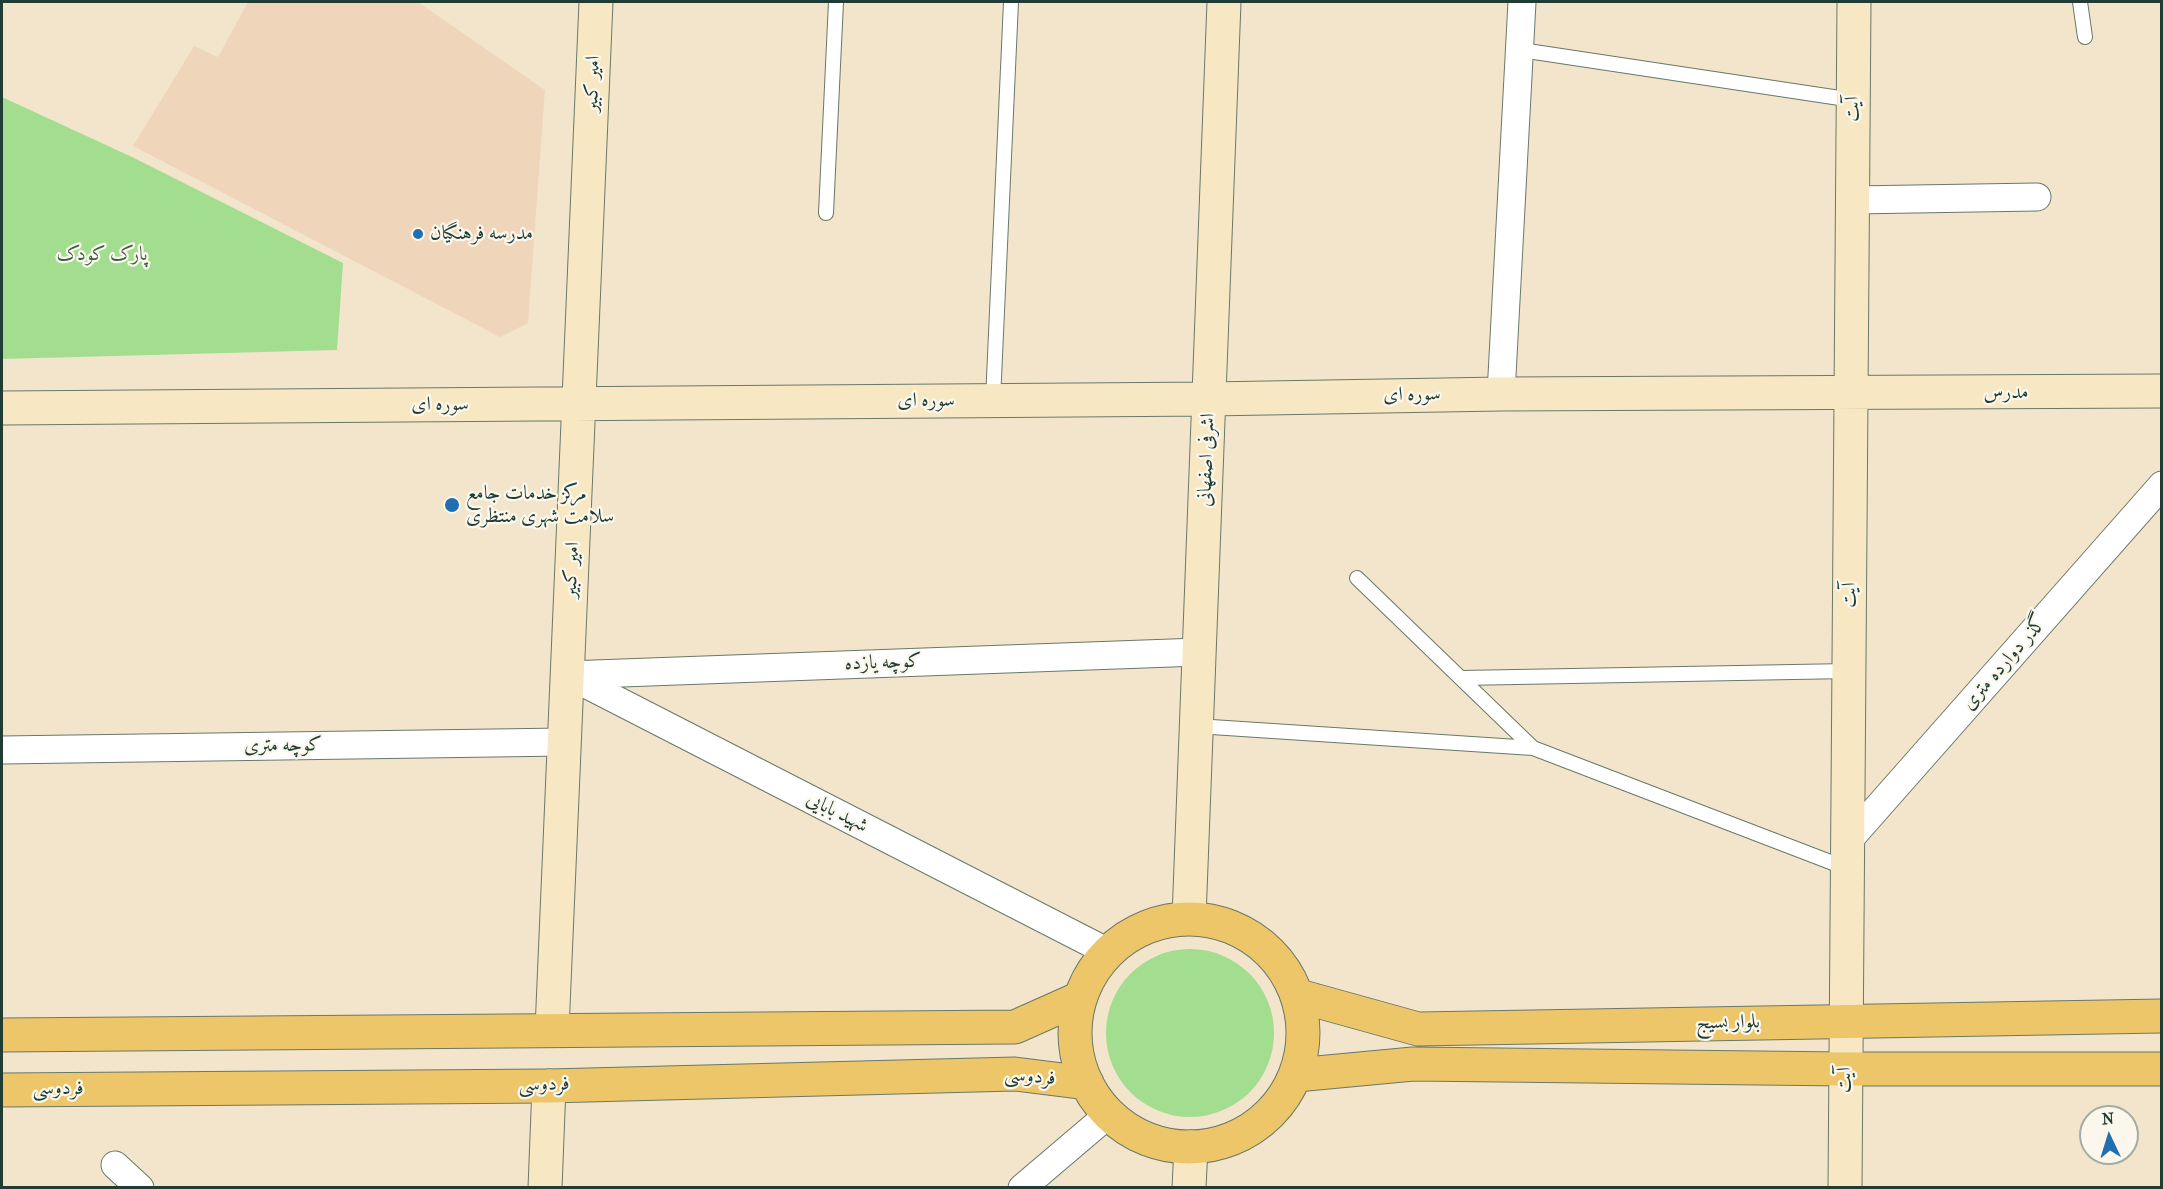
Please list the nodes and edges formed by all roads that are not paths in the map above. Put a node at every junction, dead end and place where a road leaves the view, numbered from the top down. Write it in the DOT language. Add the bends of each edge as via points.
graph roads {
  1 [pos="596,2"];
  2 [pos="836,2"];
  3 [pos="1011,2"];
  4 [pos="1224,2"];
  5 [pos="1522,2"];
  6 [pos="1854,2"];
  7 [pos="2080,2"];
  8 [pos="2085,37"];
  9 [pos="1521,50"];
  10 [pos="1853,100"];
  11 [pos="2037,197"];
  12 [pos="1852,200"];
  13 [pos="826,213"];
  14 [pos="2162,392"];
  15 [pos="1501,394"];
  16 [pos="1851,394"];
  17 [pos="1209,399"];
  18 [pos="993,400"];
  19 [pos="579,404"];
  20 [pos="2,408"];
  21 [pos="2162,485"];
  22 [pos="1357,578"];
  23 [pos="1199,652"];
  24 [pos="1850,671"];
  25 [pos="567,675"];
  26 [pos="1461,678"];
  27 [pos="1196,726"];
  28 [pos="564,742"];
  29 [pos="1533,748"];
  30 [pos="2,750"];
  31 [pos="1848,855"];
  32 [pos="1189,918"];
  33 [pos="1108,952"];
  34 [pos="1299,996"];
  35 [pos="1080,998"];
  36 [pos="2162,1016"];
  37 [pos="1847,1021"];
  38 [pos="552,1030"];
  39 [pos="2,1035"];
  40 [pos="1845,1069"];
  41 [pos="2162,1069"];
  42 [pos="1296,1074"];
  43 [pos="1086,1083"];
  44 [pos="549,1086"];
  45 [pos="2,1090"];
  46 [pos="1108,1114"];
  47 [pos="1191,1147"];
  48 [pos="115,1165"];
  49 [pos="140,1188"];
  50 [pos="545,1188"];
  51 [pos="1022,1188"];
  52 [pos="1189,1188"];
  53 [pos="1845,1188"];
  1 -- 19 [label="street, امیر کبیر"];
  2 -- 13 [label="lane"];
  3 -- 18 [label="lane"];
  4 -- 17 [label="street, اشرفی اصفهانی"];
  5 -- 9 [label="street"];
  6 -- 10 [label="street, آیت"];
  7 -- 8 [label="lane"];
  9 -- 10 [label="lane"];
  9 -- 15 [label="street"];
  10 -- 12 [label="street, آیت"];
  11 -- 12 [label="street"];
  12 -- 16 [label="street, آیت"];
  14 -- 16 [label="street, مدرس"];
  15 -- 16 [label="street, سوره ای"];
  15 -- 17 [label="street, سوره ای"];
  16 -- 24 [label="street, آیت"];
  17 -- 18 [label="street, سوره ای"];
  17 -- 23 [label="street, اشرفی اصفهانی"];
  18 -- 19 [label="street, سوره ای"];
  19 -- 20 [label="street, سوره ای"];
  19 -- 25 [label="street, امیر کبیر"];
  21 -- 31 [label="street, گذر دوارده متری"];
  22 -- 26 [label="lane"];
  23 -- 25 [label="street, کوچه یازده"];
  23 -- 27 [label="street, اشرفی اصفهانی"];
  24 -- 26 [label="lane"];
  24 -- 31 [label="street, آیت"];
  25 -- 28 [label="street, امیر کبیر"];
  25 -- 33 [label="street, شهید بابایی"];
  26 -- 29 [label="lane"];
  27 -- 29 [label="lane"];
  27 -- 32 [label="street, اشرفی اصفهانی"];
  28 -- 30 [label="street, کوچه متری"];
  28 -- 38 [label="street, امیر کبیر"];
  29 -- 31 [label="lane"];
  31 -- 37 [label="street, آیت"];
  32 -- 33 [label="main road" via="1159,922 1132,934"];
  32 -- 34 [label="main road" via="1224,924 1256,940 1282,964"];
  33 -- 35 [label="main road" via="1091,973"];
  34 -- 37 [label="main road, بلوار بسیج" via="1418,1029"];
  34 -- 42 [label="main road" via="1304,1049"];
  35 -- 38 [label="main road" via="1015,1027"];
  35 -- 43 [label="main road" via="1075,1027 1077,1056"];
  36 -- 37 [label="main road, بلوار بسیج"];
  37 -- 40 [label="street, آیت"];
  38 -- 39 [label="main road"];
  40 -- 41 [label="main road"];
  40 -- 42 [label="main road" via="1413,1064"];
  40 -- 53 [label="street, آیت"];
  42 -- 47 [label="main road" via="1280,1104 1255,1127 1224,1142"];
  43 -- 44 [label="main road, فردوسی" via="1015,1074"];
  43 -- 46 [label="main road"];
  44 -- 45 [label="main road, فردوسی"];
  44 -- 50 [label="street"];
  46 -- 47 [label="main road" via="1133,1132 1161,1144"];
  46 -- 51 [label="street"];
  47 -- 52 [label="street"];
  48 -- 49 [label="street"];
}
